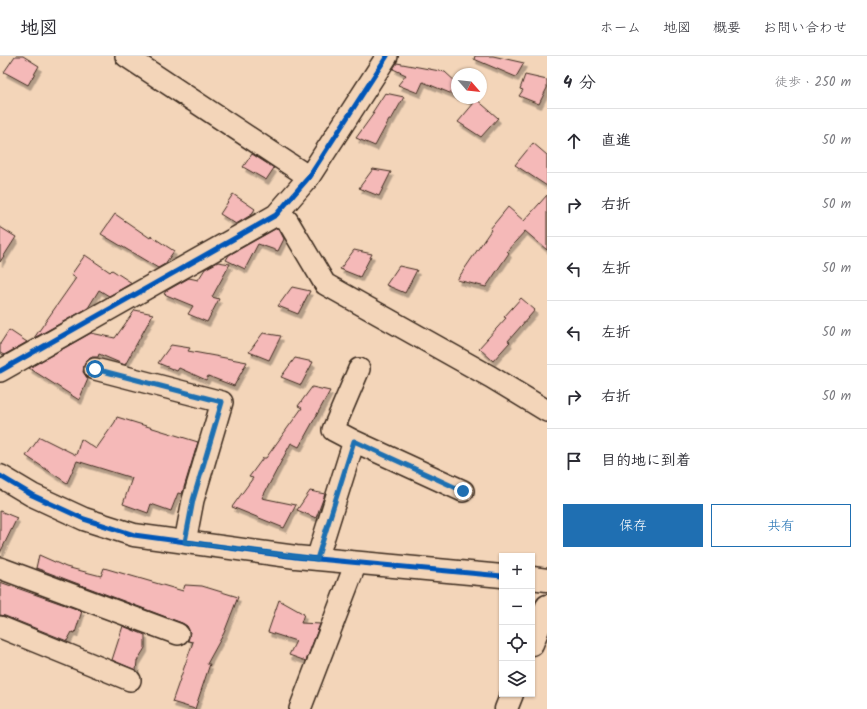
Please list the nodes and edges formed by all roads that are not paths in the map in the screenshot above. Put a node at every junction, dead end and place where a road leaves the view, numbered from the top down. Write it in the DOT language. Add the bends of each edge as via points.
graph roads {
  1 [pos="126,56"];
  2 [pos="388,56"];
  3 [pos="309,177"];
  4 [pos="276,215"];
  5 [pos="95,369"];
  6 [pos="359,369"];
  7 [pos="0,371"];
  8 [pos="547,411"];
  9 [pos="354,441"];
  10 [pos="0,476"];
  11 [pos="463,491"];
  12 [pos="185,542"];
  13 [pos="317,559"];
  14 [pos="356,563"];
  15 [pos="0,568"];
  16 [pos="499,576"];
  17 [pos="535,578"];
  18 [pos="547,580"];
  19 [pos="547,606"];
  20 [pos="0,627"];
  21 [pos="178,634"];
  22 [pos="535,636"];
  23 [pos="130,680"];
  24 [pos="511,697"];
  25 [pos="300,709"];
  26 [pos="506,709"];
  1 -- 3 [label="street"];
  2 -- 3 [label="street"];
  3 -- 4 [label="street"];
  4 -- 7 [label="street"];
  4 -- 8 [label="street" via="287,220 325,284"];
  5 -- 12 [label="street" via="222,402 193,500"];
  6 -- 9 [label="street" via="333,430"];
  9 -- 11 [label="street"];
  9 -- 13 [label="street"];
  10 -- 12 [label="street" via="32,495 84,519 134,535"];
  12 -- 13 [label="street"];
  13 -- 14 [label="street"];
  14 -- 16 [label="street"];
  14 -- 25 [label="street"];
  15 -- 21 [label="street"];
  17 -- 18 [label="street"];
  19 -- 22 [label="street"];
  20 -- 23 [label="street"];
  24 -- 26 [label="street"];
}
